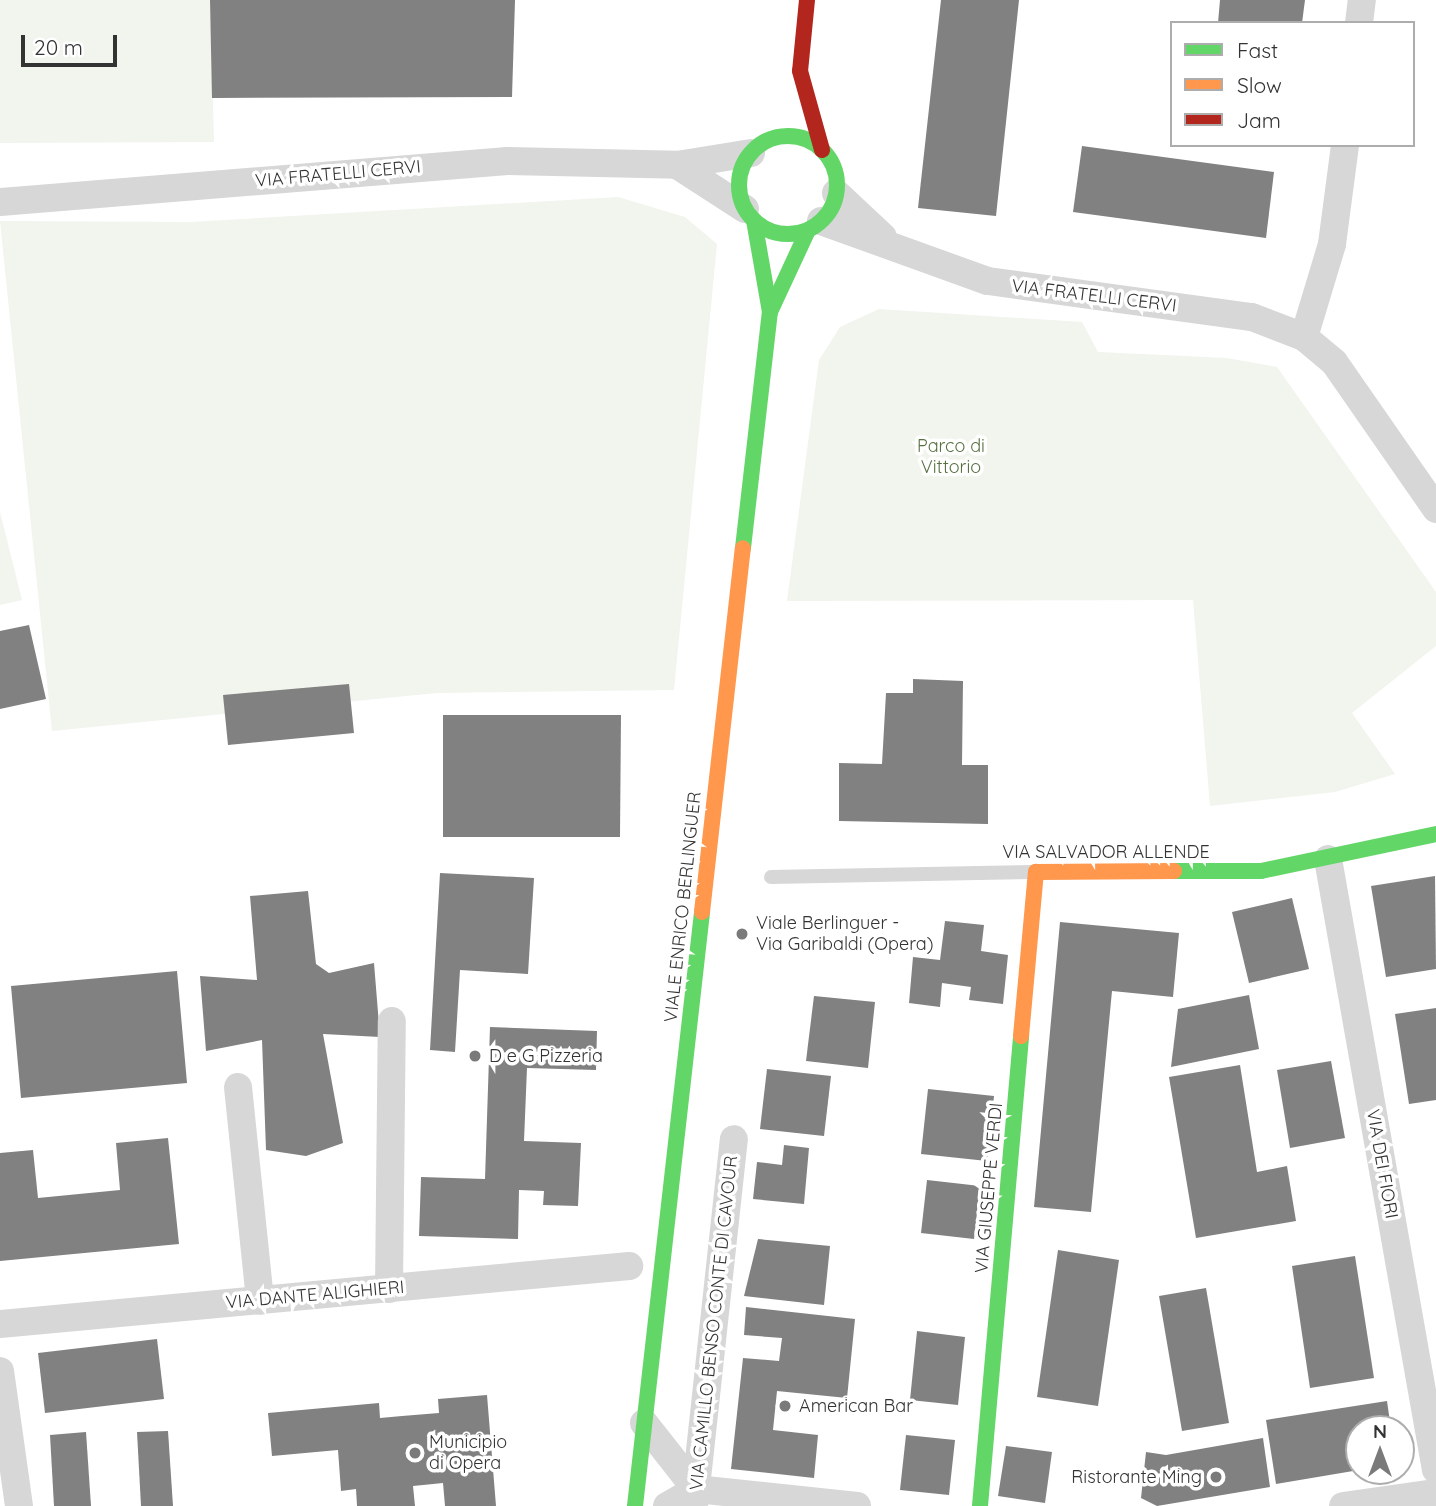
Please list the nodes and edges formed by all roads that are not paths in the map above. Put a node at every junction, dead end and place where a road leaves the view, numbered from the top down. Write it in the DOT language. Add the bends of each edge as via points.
graph roads {
  1 [pos="807,0"];
  2 [pos="1362,0"];
  3 [pos="1359,21"];
  4 [pos="800,71"];
  5 [pos="788,95"];
  6 [pos="775,119"];
  7 [pos="1345,147"];
  8 [pos="757,148"];
  9 [pos="822,150"];
  10 [pos="677,165"];
  11 [pos="836,193"];
  12 [pos="0,202"];
  13 [pos="749,215"];
  14 [pos="814,226"];
  15 [pos="888,242"];
  16 [pos="770,312"];
  17 [pos="1304,337"];
  18 [pos="1436,509"];
  19 [pos="1436,834"];
  20 [pos="1328,859"];
  21 [pos="1036,873"];
  22 [pos="771,877"];
  23 [pos="392,1021"];
  24 [pos="238,1087"];
  25 [pos="734,1139"];
  26 [pos="629,1266"];
  27 [pos="389,1289"];
  28 [pos="260,1301"];
  29 [pos="0,1324"];
  30 [pos="0,1371"];
  31 [pos="644,1423"];
  32 [pos="1436,1470"];
  33 [pos="1436,1493"];
  34 [pos="695,1497"];
  35 [pos="19,1506"];
  36 [pos="635,1506"];
  37 [pos="667,1506"];
  38 [pos="857,1506"];
  39 [pos="980,1506"];
  40 [pos="1343,1506"];
  1 -- 4 [label="street"];
  2 -- 3 [label="street"];
  4 -- 5 [label="street"];
  4 -- 9 [label="street"];
  6 -- 8 [label="street"];
  7 -- 17 [label="street" via="1332,244"];
  8 -- 9 [label="street" via="787,136"];
  8 -- 10 [label="street, VIA FRATELLI CERVI"];
  8 -- 13 [label="street" via="739,180"];
  9 -- 11 [label="street" via="832,162"];
  10 -- 12 [label="street, VIA FRATELLI CERVI" via="507,161"];
  10 -- 13 [label="street"];
  11 -- 14 [label="street"];
  11 -- 15 [label="street, VIA FRATELLI CERVI"];
  13 -- 14 [label="street" via="780,233"];
  13 -- 16 [label="street, VIALE ENRICO BERLINGUER"];
  14 -- 15 [label="street, VIA FRATELLI CERVI"];
  14 -- 16 [label="street, VIALE ENRICO BERLINGUER"];
  15 -- 17 [label="street, VIA FRATELLI CERVI" via="988,281 1252,317"];
  16 -- 31 [label="street, VIALE ENRICO BERLINGUER"];
  17 -- 18 [label="street, VIA FRATELLI CERVI" via="1334,362"];
  19 -- 20 [label="street, VIA SALVADOR ALLENDE"];
  20 -- 21 [label="street, VIA SALVADOR ALLENDE" via="1261,871"];
  20 -- 32 [label="street, VIA DEI FIORI"];
  21 -- 22 [label="lane, VIA SALVADOR ALLENDE"];
  21 -- 39 [label="street, VIA GIUSEPPE VERDI"];
  23 -- 27 [label="street"];
  24 -- 28 [label="street"];
  25 -- 34 [label="street, VIA CAMILLO BENSO CONTE DI CAVOUR"];
  26 -- 27 [label="street, VIA DANTE ALIGHIERI"];
  27 -- 28 [label="street, VIA DANTE ALIGHIERI"];
  28 -- 29 [label="street, VIA DANTE ALIGHIERI"];
  30 -- 35 [label="street"];
  31 -- 34 [label="street"];
  31 -- 36 [label="street, VIALE ENRICO BERLINGUER"];
  33 -- 40 [label="street"];
  34 -- 37 [label="street"];
  34 -- 38 [label="street"];
}
